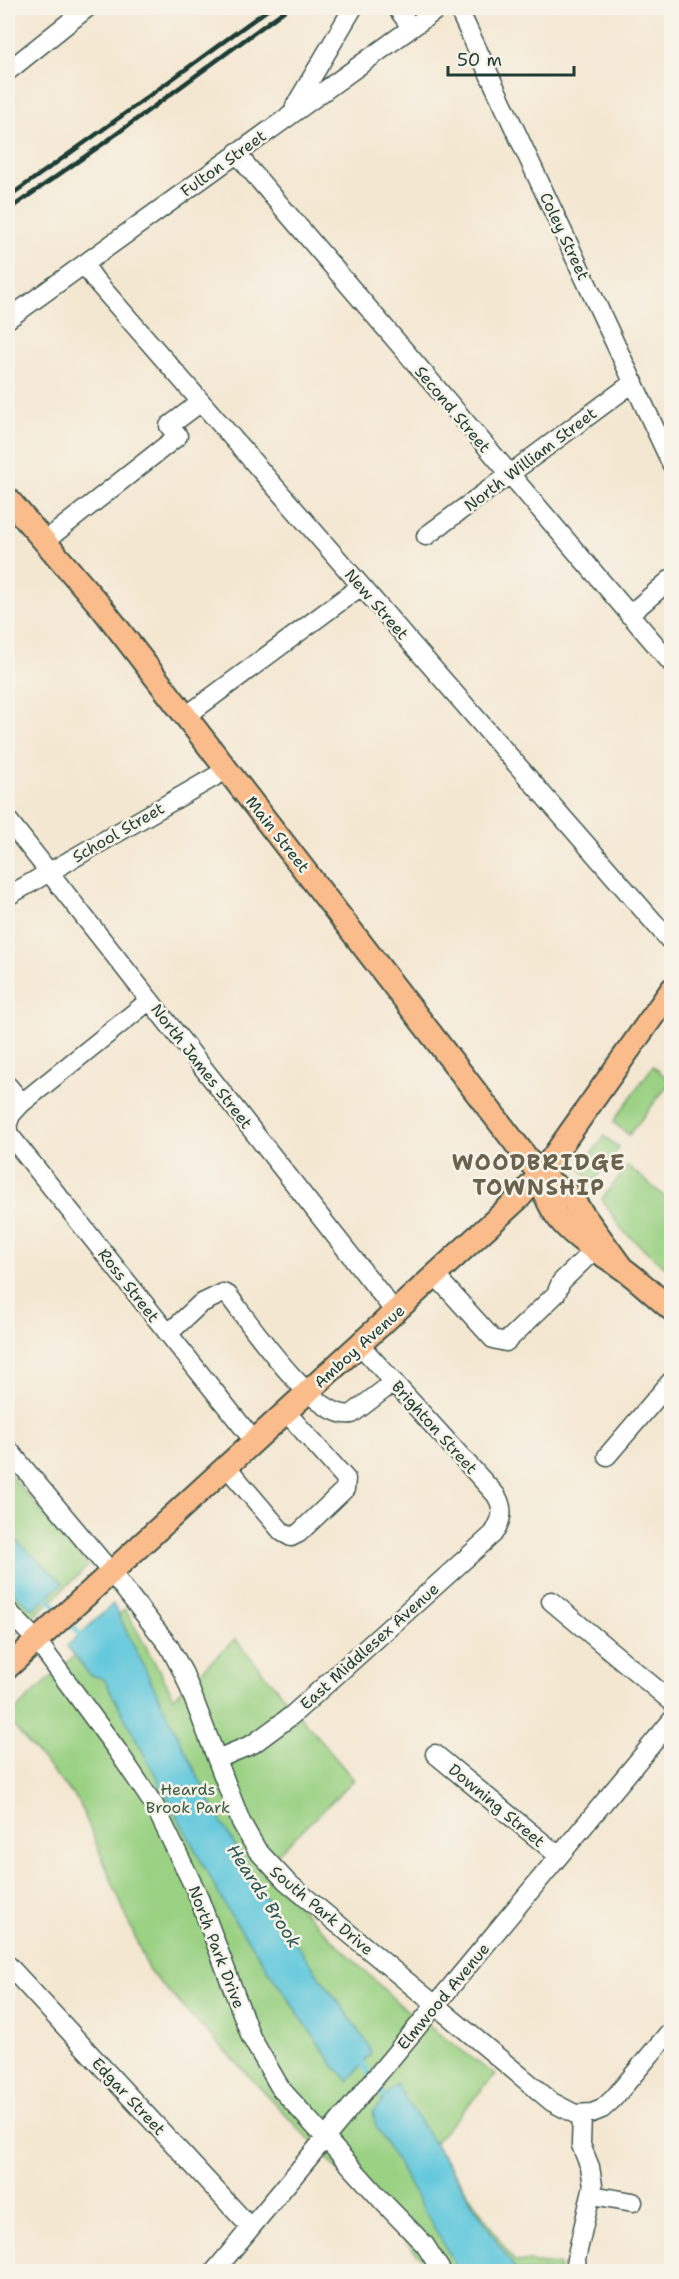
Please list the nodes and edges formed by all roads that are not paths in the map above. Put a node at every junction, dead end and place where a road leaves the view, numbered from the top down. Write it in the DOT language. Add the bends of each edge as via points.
graph roads {
  1 [pos="87,8"];
  2 [pos="353,8"];
  3 [pos="397,8"];
  4 [pos="439,8"];
  5 [pos="458,8"];
  6 [pos="411,27"];
  7 [pos="8,71"];
  8 [pos="274,125"];
  9 [pos="237,152"];
  10 [pos="84,264"];
  11 [pos="8,319"];
  12 [pos="633,382"];
  13 [pos="201,402"];
  14 [pos="672,465"];
  15 [pos="509,474"];
  16 [pos="8,499"];
  17 [pos="426,536"];
  18 [pos="45,541"];
  19 [pos="672,578"];
  20 [pos="361,586"];
  21 [pos="629,615"];
  22 [pos="672,664"];
  23 [pos="186,716"];
  24 [pos="228,770"];
  25 [pos="8,820"];
  26 [pos="48,872"];
  27 [pos="8,896"];
  28 [pos="672,943"];
  29 [pos="672,989"];
  30 [pos="150,1000"];
  31 [pos="8,1086"];
  32 [pos="22,1103"];
  33 [pos="8,1123"];
  34 [pos="8,1128"];
  35 [pos="540,1174"];
  36 [pos="594,1250"];
  37 [pos="622,1268"];
  38 [pos="436,1276"];
  39 [pos="672,1310"];
  40 [pos="396,1313"];
  41 [pos="168,1334"];
  42 [pos="360,1345"];
  43 [pos="672,1380"];
  44 [pos="394,1382"];
  45 [pos="308,1392"];
  46 [pos="286,1412"];
  47 [pos="254,1441"];
  48 [pos="8,1449"];
  49 [pos="607,1456"];
  50 [pos="226,1466"];
  51 [pos="503,1513"];
  52 [pos="111,1572"];
  53 [pos="551,1602"];
  54 [pos="8,1611"];
  55 [pos="44,1634"];
  56 [pos="8,1667"];
  57 [pos="672,1702"];
  58 [pos="672,1720"];
  59 [pos="435,1754"];
  60 [pos="217,1759"];
  61 [pos="558,1856"];
  62 [pos="8,1965"];
  63 [pos="436,2004"];
  64 [pos="672,2029"];
  65 [pos="582,2115"];
  66 [pos="325,2138"];
  67 [pos="592,2195"];
  68 [pos="633,2202"];
  69 [pos="250,2227"];
  70 [pos="214,2271"];
  71 [pos="442,2271"];
  72 [pos="577,2271"];
  1 -- 7 [label="street"];
  2 -- 8 [label="street" via="302,96"];
  3 -- 6 [label="street"];
  4 -- 6 [label="street, Fulton Street"];
  5 -- 12 [label="street, Coley Street"];
  6 -- 8 [label="street, Fulton Street"];
  8 -- 9 [label="street, Fulton Street"];
  9 -- 10 [label="street, Fulton Street"];
  9 -- 15 [label="street, Second Street"];
  10 -- 11 [label="street, Fulton Street"];
  10 -- 13 [label="street, New Street"];
  12 -- 14 [label="street, Coley Street"];
  12 -- 15 [label="street, North William Street"];
  13 -- 18 [label="street" via="169,426 178,436"];
  13 -- 20 [label="street, New Street"];
  15 -- 17 [label="street, North William Street"];
  15 -- 21 [label="street, Second Street"];
  16 -- 18 [label="main road, Main Street"];
  18 -- 23 [label="main road, Main Street"];
  19 -- 21 [label="street"];
  20 -- 23 [label="street"];
  20 -- 28 [label="street, New Street"];
  21 -- 22 [label="street, Second Street"];
  23 -- 24 [label="main road, Main Street"];
  24 -- 26 [label="street, School Street"];
  24 -- 35 [label="main road, Main Street"];
  25 -- 26 [label="street, North James Street"];
  26 -- 27 [label="street, School Street"];
  26 -- 30 [label="street, North James Street"];
  29 -- 35 [label="main road, Amboy Avenue"];
  30 -- 32 [label="street"];
  30 -- 40 [label="street, North James Street"];
  31 -- 32 [label="street"];
  32 -- 33 [label="street"];
  34 -- 41 [label="street, Ross Street" via="8,1133"];
  35 -- 36 [label="main road, Main Street" via="549,1205 559,1220"];
  35 -- 37 [label="main road, Main Street" via="570,1195"];
  35 -- 38 [label="main road, Amboy Avenue"];
  36 -- 37 [label="main road, Main Street"];
  36 -- 38 [label="street" via="506,1342 493,1339"];
  37 -- 39 [label="main road, Main Street"];
  38 -- 40 [label="main road, Amboy Avenue"];
  40 -- 42 [label="main road, Amboy Avenue"];
  41 -- 45 [label="street" via="200,1304 223,1293 228,1295"];
  41 -- 47 [label="street, Ross Street"];
  42 -- 44 [label="street, Brighton Street"];
  42 -- 45 [label="main road, Amboy Avenue"];
  43 -- 49 [label="street"];
  44 -- 45 [label="street" via="352,1414 344,1415 324,1407"];
  44 -- 51 [label="street, Brighton Street" via="496,1495"];
  45 -- 46 [label="main road, Amboy Avenue"];
  46 -- 47 [label="main road, Amboy Avenue"];
  46 -- 50 [label="street" via="346,1479 345,1489 299,1533 291,1537 282,1532"];
  47 -- 50 [label="main road, Amboy Avenue"];
  48 -- 52 [label="street, South Park Drive"];
  50 -- 52 [label="main road, Amboy Avenue"];
  51 -- 60 [label="street, East Middlesex Avenue" via="493,1534 291,1716 253,1744"];
  52 -- 55 [label="main road, Amboy Avenue"];
  52 -- 60 [label="street, South Park Drive" via="177,1659"];
  53 -- 57 [label="street"];
  54 -- 55 [label="street, North Park Drive"];
  55 -- 56 [label="main road, Amboy Avenue"];
  55 -- 66 [label="street, North Park Drive" via="154,1805 196,1893 252,2037 281,2089"];
  58 -- 61 [label="street, Elmwood Avenue"];
  59 -- 61 [label="street, Downing Street"];
  60 -- 63 [label="street, South Park Drive" via="241,1822 270,1866"];
  61 -- 63 [label="street, Elmwood Avenue"];
  62 -- 69 [label="street, Edgar Street"];
  63 -- 65 [label="street, South Park Drive" via="552,2102"];
  63 -- 66 [label="street, Elmwood Avenue"];
  64 -- 65 [label="street" via="608,2104 598,2112"];
  65 -- 67 [label="street" via="581,2145 592,2173"];
  66 -- 69 [label="street, Elmwood Avenue"];
  66 -- 71 [label="street, North Park Drive" via="425,2245"];
  67 -- 68 [label="street"];
  67 -- 72 [label="street" via="577,2253"];
  69 -- 70 [label="street, Elmwood Avenue"];
}
